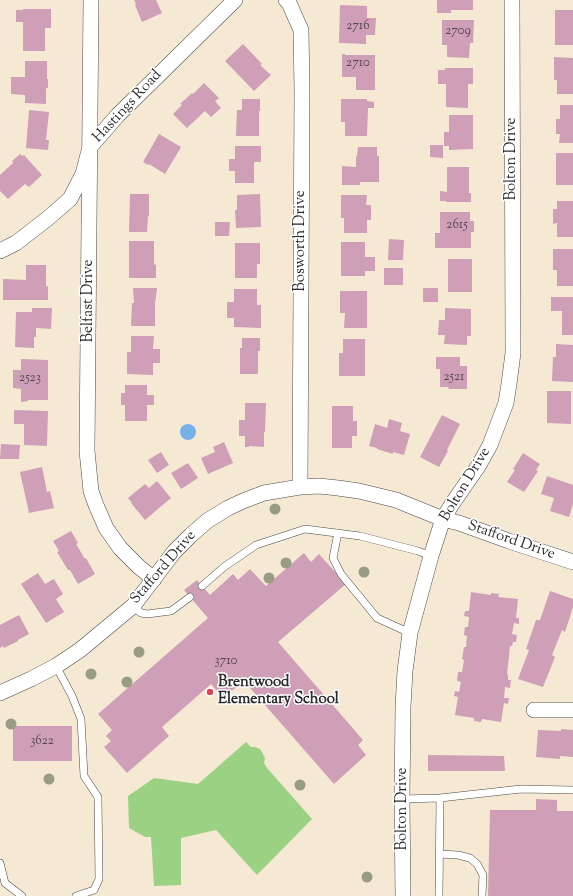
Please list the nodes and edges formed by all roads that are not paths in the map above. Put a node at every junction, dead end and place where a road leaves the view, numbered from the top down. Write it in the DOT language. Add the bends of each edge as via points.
graph roads {
  1 [pos="91,0"];
  2 [pos="234,0"];
  3 [pos="286,0"];
  4 [pos="512,0"];
  5 [pos="90,147"];
  6 [pos="0,251"];
  7 [pos="300,487"];
  8 [pos="443,519"];
  9 [pos="338,533"];
  10 [pos="431,556"];
  11 [pos="573,562"];
  12 [pos="154,579"];
  13 [pos="202,586"];
  14 [pos="190,597"];
  15 [pos="133,606"];
  16 [pos="410,633"];
  17 [pos="56,666"];
  18 [pos="0,693"];
  19 [pos="534,710"];
  20 [pos="573,710"];
  21 [pos="573,790"];
  22 [pos="440,798"];
  23 [pos="402,799"];
  24 [pos="439,854"];
  25 [pos="0,863"];
  26 [pos="22,896"];
  27 [pos="76,896"];
  28 [pos="403,896"];
  29 [pos="439,896"];
  30 [pos="482,896"];
  1 -- 5 [label="street, Belfast Drive"];
  2 -- 5 [label="street, Hastings Road" via="118,115"];
  3 -- 7 [label="street, Bosworth Drive" via="301,30"];
  4 -- 8 [label="street, Bolton Drive" via="513,353 509,384 506,403 490,445 480,465"];
  5 -- 6 [label="street, Hastings Road" via="83,174 70,199 47,220 16,243"];
  5 -- 12 [label="street, Belfast Drive" via="88,451 91,491 106,528 120,548"];
  7 -- 8 [label="street, Stafford Drive" via="319,486 359,491 396,500"];
  7 -- 12 [label="street, Stafford Drive" via="264,493 228,508 207,521 174,552"];
  8 -- 10 [label="street, Bolton Drive"];
  8 -- 11 [label="street, Stafford Drive"];
  9 -- 10 [label="lane" via="360,536"];
  9 -- 13 [label="lane" via="305,529 256,545"];
  9 -- 16 [label="lane" via="333,558 341,574 377,618"];
  10 -- 16 [label="street, Bolton Drive"];
  12 -- 15 [label="street, Stafford Drive"];
  14 -- 15 [label="lane" via="171,611 147,614 141,613"];
  15 -- 17 [label="street, Stafford Drive" via="80,650"];
  16 -- 23 [label="street, Bolton Drive" via="403,707"];
  17 -- 18 [label="street, Stafford Drive"];
  17 -- 27 [label="lane" via="81,720 84,776 98,797 99,879 94,890"];
  19 -- 20 [label="street"];
  21 -- 22 [label="lane" via="521,789"];
  22 -- 23 [label="lane"];
  22 -- 24 [label="lane"];
  23 -- 28 [label="street, Bolton Drive"];
  24 -- 29 [label="lane"];
  24 -- 30 [label="lane" via="470,858 478,864 483,875"];
  25 -- 26 [label="lane" via="5,884"];
}
